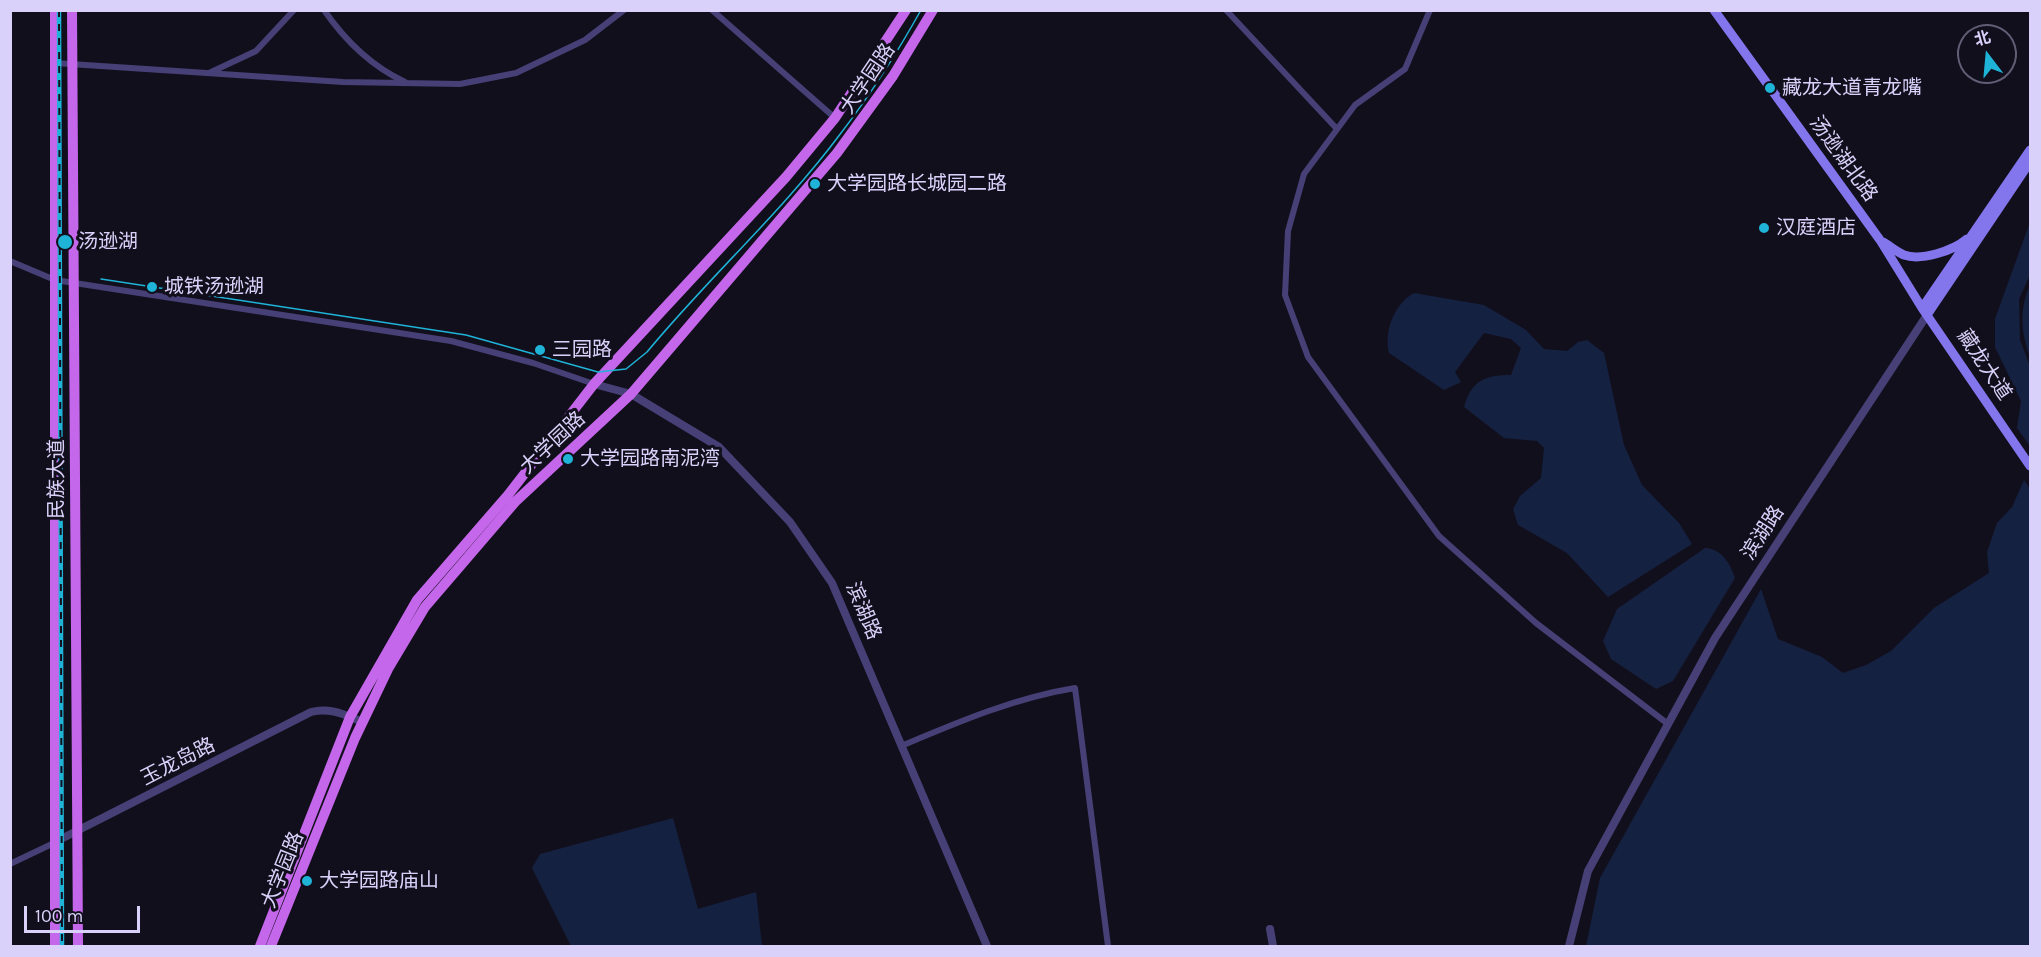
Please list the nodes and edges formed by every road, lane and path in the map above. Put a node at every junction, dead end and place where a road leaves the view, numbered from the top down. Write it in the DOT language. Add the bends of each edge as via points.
graph roads {
  1 [pos="55,10"];
  2 [pos="72,10"];
  3 [pos="294,10"];
  4 [pos="324,10"];
  5 [pos="624,10"];
  6 [pos="712,10"];
  7 [pos="906,10"];
  8 [pos="933,10"];
  9 [pos="1226,10"];
  10 [pos="1430,10"];
  11 [pos="1714,10"];
  12 [pos="55,63"];
  13 [pos="72,64"];
  14 [pos="209,73"];
  15 [pos="407,83"];
  16 [pos="835,118"];
  17 [pos="1337,129"];
  18 [pos="2031,150"];
  19 [pos="2031,162"];
  20 [pos="1975,231"];
  21 [pos="1880,240"];
  22 [pos="10,261"];
  23 [pos="55,280"];
  24 [pos="74,282"];
  25 [pos="1925,311"];
  26 [pos="594,384"];
  27 [pos="632,394"];
  28 [pos="2031,466"];
  29 [pos="350,717"];
  30 [pos="363,722"];
  31 [pos="1668,724"];
  32 [pos="901,746"];
  33 [pos="78,831"];
  34 [pos="57,841"];
  35 [pos="10,864"];
  36 [pos="1270,929"];
  37 [pos="56,946"];
  38 [pos="78,946"];
  39 [pos="260,946"];
  40 [pos="271,946"];
  41 [pos="987,946"];
  42 [pos="1108,946"];
  43 [pos="1273,946"];
  44 [pos="1569,946"];
  1 -- 12 [label="main road, 民族大道"];
  2 -- 13 [label="main road, 民族大道"];
  3 -- 14 [label="street" via="256,51"];
  4 -- 15 [label="street" via="350,44 380,70"];
  5 -- 15 [label="street" via="585,40 516,73 460,84"];
  6 -- 16 [label="street"];
  7 -- 16 [label="main road, 大学园路"];
  8 -- 27 [label="main road, 大学园路" via="893,76 837,153"];
  9 -- 17 [label="street"];
  10 -- 17 [label="street" via="1405,69 1355,105"];
  11 -- 21 [label="main road, 汤逊湖北路"];
  12 -- 13 [label="street"];
  12 -- 23 [label="main road, 民族大道"];
  13 -- 14 [label="street"];
  13 -- 24 [label="main road, 民族大道"];
  14 -- 15 [label="street"];
  16 -- 26 [label="main road, 大学园路" via="742,226"];
  17 -- 31 [label="street" via="1304,174 1288,231 1285,295 1308,357 1439,536 1536,623"];
  18 -- 20 [label="main road, 滨湖路"];
  19 -- 25 [label="main road, 滨湖路"];
  20 -- 21 [label="main road, 汤逊湖北路" via="1963,242 1921,256 1904,255"];
  20 -- 25 [label="main road, 滨湖路"];
  21 -- 25 [label="main road, 汤逊湖北路"];
  22 -- 23 [label="street"];
  23 -- 24 [label="street"];
  23 -- 34 [label="main road, 民族大道"];
  24 -- 26 [label="street" via="451,341"];
  24 -- 33 [label="main road, 民族大道"];
  25 -- 28 [label="main road, 藏龙大道"];
  25 -- 31 [label="street, 滨湖路" via="1715,638"];
  26 -- 27 [label="street, 滨湖路"];
  26 -- 29 [label="main road, 大学园路" via="508,495 417,600"];
  27 -- 30 [label="main road, 大学园路" via="516,501 425,607 388,669"];
  27 -- 32 [label="street, 滨湖路" via="719,447 790,522 832,583"];
  29 -- 30 [label="street, 玉龙岛路"];
  29 -- 33 [label="street, 玉龙岛路" via="322,710 311,712"];
  29 -- 39 [label="main road, 大学园路"];
  30 -- 40 [label="main road, 大学园路"];
  31 -- 44 [label="street, 滨湖路" via="1588,871"];
  32 -- 41 [label="street, 滨湖路"];
  32 -- 42 [label="street" via="970,717 1043,693 1075,688"];
  33 -- 34 [label="street, 玉龙岛路"];
  33 -- 38 [label="main road, 民族大道"];
  34 -- 35 [label="street, 玉龙岛路"];
  34 -- 37 [label="main road, 民族大道"];
  36 -- 43 [label="street"];
}
